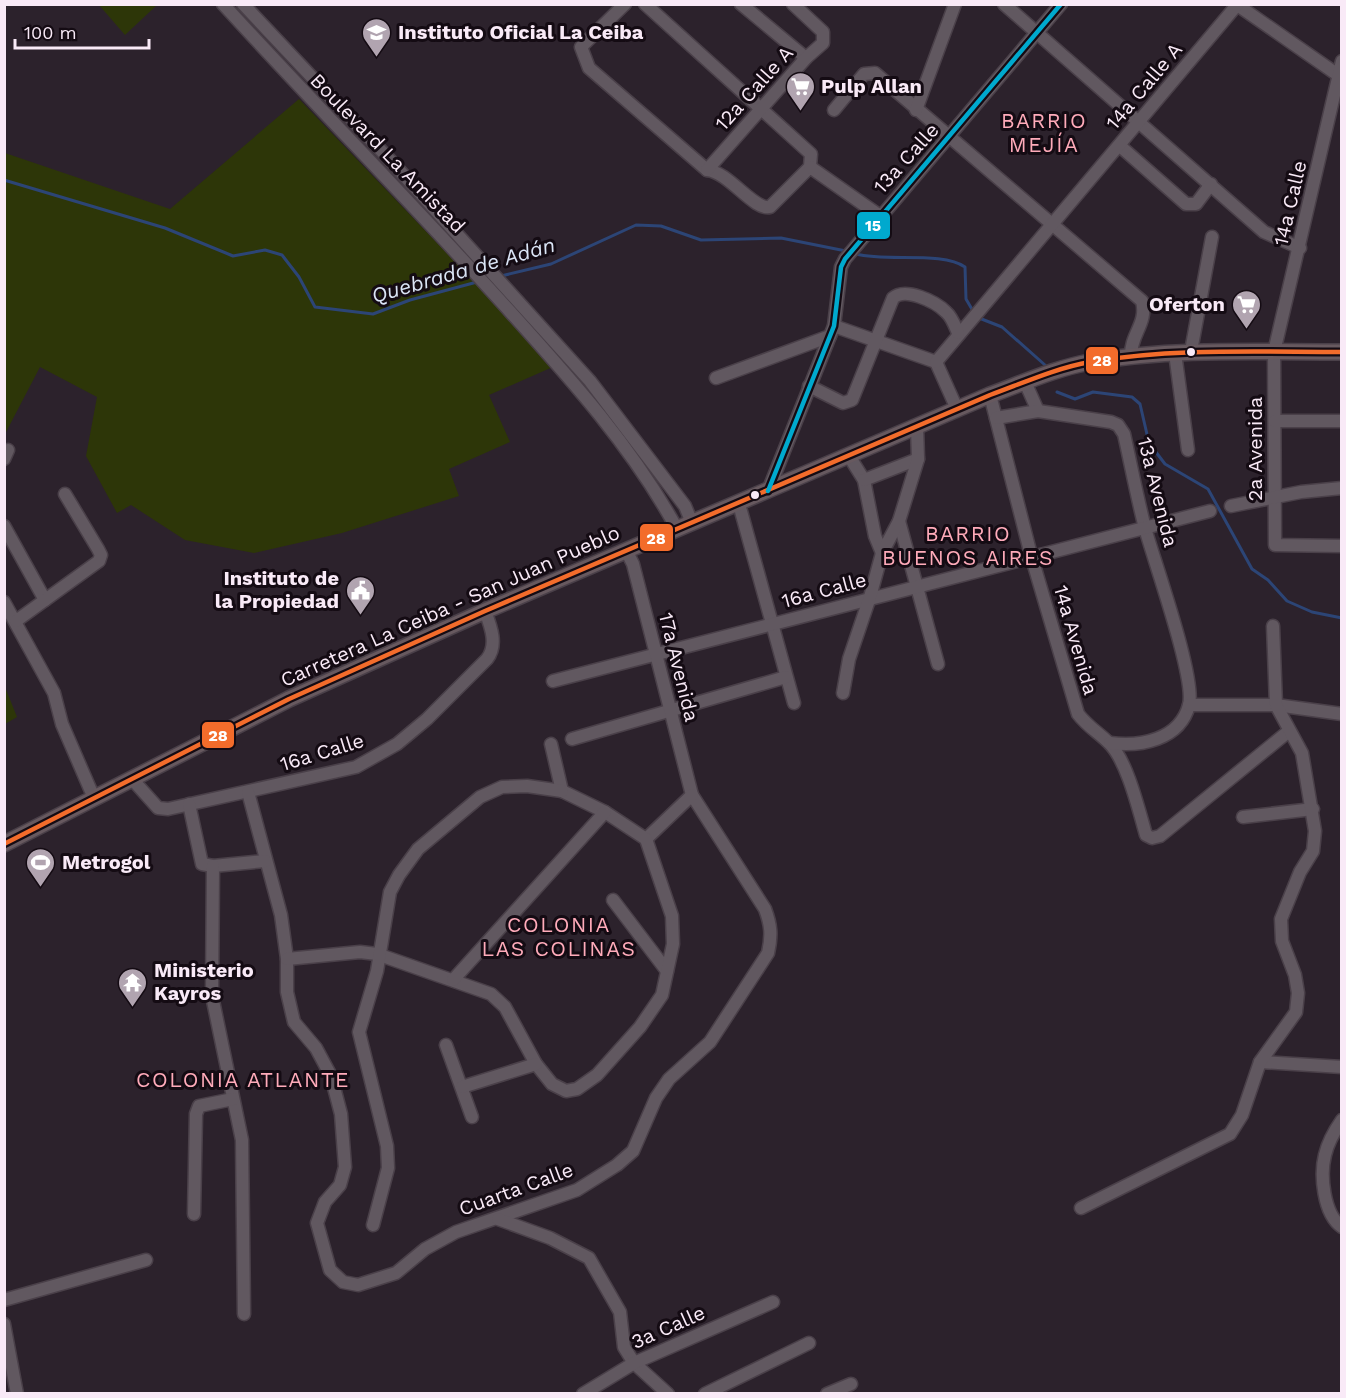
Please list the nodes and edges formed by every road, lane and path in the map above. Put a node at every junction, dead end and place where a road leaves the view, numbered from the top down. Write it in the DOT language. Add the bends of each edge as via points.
graph roads {
  1 [pos="223,4"];
  2 [pos="243,4"];
  3 [pos="625,4"];
  4 [pos="645,4"];
  5 [pos="741,4"];
  6 [pos="793,4"];
  7 [pos="955,4"];
  8 [pos="1004,4"];
  9 [pos="1061,4"];
  10 [pos="1237,5"];
  11 [pos="1037,33"];
  12 [pos="806,57"];
  13 [pos="1341,61"];
  14 [pos="1338,75"];
  15 [pos="761,108"];
  16 [pos="834,110"];
  17 [pos="916,110"];
  18 [pos="1140,122"];
  19 [pos="949,139"];
  20 [pos="1120,146"];
  21 [pos="810,167"];
  22 [pos="707,170"];
  23 [pos="1211,184"];
  24 [pos="880,216"];
  25 [pos="1052,226"];
  26 [pos="1212,237"];
  27 [pos="1300,248"];
  28 [pos="832,331"];
  29 [pos="958,333"];
  30 [pos="877,341"];
  31 [pos="1183,352"];
  32 [pos="1274,352"];
  33 [pos="1341,352"];
  34 [pos="1131,357"];
  35 [pos="936,362"];
  36 [pos="716,378"];
  37 [pos="1025,382"];
  38 [pos="809,386"];
  39 [pos="990,395"];
  40 [pos="957,410"];
  41 [pos="1038,411"];
  42 [pos="996,418"];
  43 [pos="1275,421"];
  44 [pos="1341,422"];
  45 [pos="917,427"];
  46 [pos="1188,450"];
  47 [pos="849,456"];
  48 [pos="918,459"];
  49 [pos="864,480"];
  50 [pos="1341,488"];
  51 [pos="768,491"];
  52 [pos="65,494"];
  53 [pos="1274,497"];
  54 [pos="739,504"];
  55 [pos="1231,506"];
  56 [pos="1210,510"];
  57 [pos="899,521"];
  58 [pos="692,523"];
  59 [pos="4,526"];
  60 [pos="1145,527"];
  61 [pos="676,529"];
  62 [pos="1341,546"];
  63 [pos="626,550"];
  64 [pos="882,553"];
  65 [pos="1031,555"];
  66 [pos="916,586"];
  67 [pos="870,597"];
  68 [pos="45,600"];
  69 [pos="4,602"];
  70 [pos="485,611"];
  71 [pos="16,621"];
  72 [pos="772,623"];
  73 [pos="1273,626"];
  74 [pos="656,653"];
  75 [pos="938,664"];
  76 [pos="786,677"];
  77 [pos="553,681"];
  78 [pos="843,693"];
  79 [pos="794,704"];
  80 [pos="1189,705"];
  81 [pos="1276,705"];
  82 [pos="670,711"];
  83 [pos="1341,714"];
  84 [pos="1289,731"];
  85 [pos="572,739"];
  86 [pos="1110,743"];
  87 [pos="551,744"];
  88 [pos="132,779"];
  89 [pos="561,791"];
  90 [pos="248,792"];
  91 [pos="692,795"];
  92 [pos="94,798"];
  93 [pos="189,804"];
  94 [pos="1313,808"];
  95 [pos="605,812"];
  96 [pos="1243,817"];
  97 [pos="646,839"];
  98 [pos="4,844"];
  99 [pos="265,861"];
  100 [pos="213,866"];
  101 [pos="613,900"];
  102 [pos="771,940"];
  103 [pos="378,954"];
  104 [pos="287,959"];
  105 [pos="667,971"];
  106 [pos="453,980"];
  107 [pos="446,1045"];
  108 [pos="1260,1062"];
  109 [pos="536,1064"];
  110 [pos="1341,1067"];
  111 [pos="462,1087"];
  112 [pos="233,1099"];
  113 [pos="472,1118"];
  114 [pos="1341,1120"];
  115 [pos="1080,1208"];
  116 [pos="194,1214"];
  117 [pos="498,1219"];
  118 [pos="373,1226"];
  119 [pos="1341,1227"];
  120 [pos="146,1260"];
  121 [pos="4,1300"];
  122 [pos="773,1302"];
  123 [pos="243,1314"];
  124 [pos="4,1324"];
  125 [pos="809,1343"];
  126 [pos="634,1363"];
  127 [pos="8,1369"];
  128 [pos="850,1384"];
  129 [pos="17,1394"];
  130 [pos="583,1394"];
  131 [pos="668,1394"];
  132 [pos="705,1394"];
  133 [pos="827,1394"];
  1 -- 61 [label="street, Boulevard La Amistad" via="579,388 643,474"];
  2 -- 58 [label="street, Boulevard La Amistad" via="590,381 685,506"];
  3 -- 22 [label="street" via="581,47 583,57 589,68"];
  4 -- 15 [label="street"];
  5 -- 12 [label="street"];
  6 -- 12 [label="street, 12a Calle A" via="824,32 824,43"];
  7 -- 17 [label="street"];
  8 -- 11 [label="street"];
  9 -- 11 [label="street, 13a Calle"];
  10 -- 14 [label="street"];
  10 -- 18 [label="street, 14a Calle A"];
  11 -- 18 [label="street"];
  11 -- 19 [label="street, 13a Calle"];
  12 -- 15 [label="street, 12a Calle A"];
  13 -- 14 [label="street, 14a Calle"];
  14 -- 27 [label="street, 14a Calle"];
  15 -- 21 [label="street" via="811,154"];
  15 -- 22 [label="street, 12a Calle A"];
  16 -- 17 [label="street" via="870,72"];
  17 -- 19 [label="street"];
  18 -- 20 [label="street, 14a Calle A"];
  18 -- 23 [label="street"];
  19 -- 24 [label="street, 13a Calle"];
  19 -- 25 [label="street"];
  20 -- 23 [label="street" via="1186,204 1196,204"];
  20 -- 25 [label="street, 14a Calle A"];
  21 -- 22 [label="street" via="770,207 764,208 722,174"];
  21 -- 24 [label="street"];
  23 -- 27 [label="street" via="1264,232"];
  24 -- 28 [label="street, 13a Calle" via="841,267"];
  25 -- 29 [label="street, 14a Calle A"];
  25 -- 34 [label="street" via="1142,301 1145,312 1130,344"];
  26 -- 31 [label="street"];
  27 -- 32 [label="street, 14a Calle"];
  28 -- 30 [label="street"];
  28 -- 36 [label="street"];
  28 -- 38 [label="street, 13a Calle"];
  29 -- 30 [label="street" via="946,312 934,303 898,293"];
  29 -- 35 [label="street"];
  30 -- 35 [label="street"];
  30 -- 38 [label="street" via="852,400 843,403"];
  31 -- 32 [label="main road, Carretera La Ceiba - San Juan Pueblo"];
  31 -- 34 [label="main road, Carretera La Ceiba - San Juan Pueblo"];
  31 -- 46 [label="street"];
  32 -- 33 [label="main road, Carretera La Ceiba - San Juan Pueblo"];
  32 -- 43 [label="street, 2a Avenida"];
  34 -- 37 [label="main road, Carretera La Ceiba - San Juan Pueblo" via="1090,362"];
  35 -- 40 [label="street"];
  37 -- 39 [label="main road, Carretera La Ceiba - San Juan Pueblo"];
  37 -- 41 [label="street"];
  38 -- 51 [label="street, 13a Calle"];
  39 -- 40 [label="main road, Carretera La Ceiba - San Juan Pueblo"];
  39 -- 42 [label="street, 14a Avenida"];
  40 -- 45 [label="main road, Carretera La Ceiba - San Juan Pueblo"];
  41 -- 42 [label="street, 13a Avenida"];
  41 -- 60 [label="street, 13a Avenida" via="1111,422 1120,428"];
  42 -- 65 [label="street, 14a Avenida"];
  43 -- 44 [label="street"];
  43 -- 53 [label="street, 2a Avenida"];
  45 -- 47 [label="main road, Carretera La Ceiba - San Juan Pueblo"];
  45 -- 48 [label="street"];
  47 -- 49 [label="street"];
  47 -- 51 [label="main road, Carretera La Ceiba - San Juan Pueblo"];
  48 -- 49 [label="street"];
  48 -- 57 [label="street"];
  49 -- 64 [label="street"];
  50 -- 53 [label="street"];
  51 -- 54 [label="main road, Carretera La Ceiba - San Juan Pueblo"];
  52 -- 68 [label="street" via="101,555 92,567"];
  53 -- 55 [label="street"];
  53 -- 62 [label="street, 2a Avenida" via="1275,545"];
  54 -- 58 [label="main road, Carretera La Ceiba - San Juan Pueblo"];
  54 -- 72 [label="street"];
  56 -- 60 [label="street, 16a Calle"];
  57 -- 64 [label="street"];
  57 -- 66 [label="street"];
  58 -- 61 [label="main road, Carretera La Ceiba - San Juan Pueblo"];
  59 -- 68 [label="street"];
  60 -- 65 [label="street, 16a Calle"];
  60 -- 80 [label="street, 13a Avenida" via="1181,653"];
  61 -- 63 [label="main road, Carretera La Ceiba - San Juan Pueblo"];
  63 -- 70 [label="main road, Carretera La Ceiba - San Juan Pueblo"];
  63 -- 74 [label="street, 17a Avenida"];
  64 -- 67 [label="street"];
  65 -- 66 [label="street, 16a Calle"];
  65 -- 86 [label="street, 14a Avenida" via="1078,714 1089,729"];
  66 -- 67 [label="street, 16a Calle"];
  66 -- 75 [label="street"];
  67 -- 72 [label="street, 16a Calle"];
  67 -- 78 [label="street" via="849,659"];
  68 -- 71 [label="street"];
  69 -- 71 [label="street"];
  70 -- 88 [label="main road, Carretera La Ceiba - San Juan Pueblo" via="289,699"];
  70 -- 90 [label="street, 16a Calle" via="493,652 397,744 356,767"];
  71 -- 92 [label="street" via="54,693 62,724"];
  72 -- 74 [label="street, 16a Calle"];
  72 -- 76 [label="street"];
  73 -- 81 [label="street"];
  74 -- 77 [label="street, 16a Calle"];
  74 -- 82 [label="street, 17a Avenida"];
  76 -- 79 [label="street"];
  76 -- 82 [label="street"];
  80 -- 81 [label="street"];
  80 -- 86 [label="street" via="1166,735 1151,743"];
  81 -- 83 [label="street"];
  81 -- 84 [label="street"];
  82 -- 85 [label="street"];
  82 -- 91 [label="street, 17a Avenida"];
  84 -- 86 [label="street" via="1160,836 1152,838 1146,835 1127,774"];
  84 -- 94 [label="street" via="1302,753"];
  87 -- 89 [label="street"];
  88 -- 92 [label="main road, Carretera La Ceiba - San Juan Pueblo"];
  88 -- 93 [label="street, 16a Calle" via="158,808"];
  89 -- 95 [label="street"];
  89 -- 103 [label="street" via="502,787 480,797 448,822 418,849 399,875 390,892"];
  90 -- 93 [label="street, 16a Calle"];
  90 -- 99 [label="street"];
  91 -- 97 [label="street"];
  91 -- 102 [label="street, 17a Avenida" via="765,909"];
  92 -- 98 [label="main road, Carretera La Ceiba - San Juan Pueblo"];
  93 -- 100 [label="street" via="200,861"];
  94 -- 96 [label="street"];
  94 -- 108 [label="street" via="1313,851 1299,872 1281,919 1282,941 1298,993 1296,1012"];
  95 -- 97 [label="street"];
  95 -- 106 [label="street"];
  97 -- 105 [label="street" via="672,916 673,944"];
  99 -- 100 [label="street"];
  99 -- 104 [label="street" via="275,885"];
  100 -- 112 [label="street" via="212,996"];
  101 -- 105 [label="street"];
  102 -- 117 [label="street, Cuarta Calle" via="768,953 710,1042 669,1079 656,1098 633,1151 577,1190"];
  103 -- 104 [label="street"];
  103 -- 106 [label="street"];
  103 -- 118 [label="street" via="377,971 359,1032 387,1146 388,1168"];
  104 -- 117 [label="street, Cuarta Calle" via="287,992 294,1022 316,1048 331,1076 341,1114 345,1167 340,1185 325,1202 317,1222 330,1269 343,1282 358,1285 378,1280 396,1273 425,1249 456,1232"];
  105 -- 109 [label="street" via="662,995 640,1027 597,1075 577,1089 566,1090 552,1084"];
  106 -- 109 [label="street" via="491,994 505,1007"];
  107 -- 111 [label="street"];
  108 -- 110 [label="street"];
  108 -- 115 [label="street" via="1242,1115 1230,1134"];
  109 -- 111 [label="street"];
  111 -- 113 [label="street"];
  112 -- 116 [label="street" via="199,1106 196,1114"];
  112 -- 123 [label="street" via="242,1140"];
  114 -- 119 [label="street" via="1328,1145 1323,1171 1332,1217"];
  117 -- 126 [label="street" via="550,1238 589,1258 620,1312 624,1347"];
  120 -- 121 [label="street"];
  122 -- 126 [label="street, 3a Calle"];
  124 -- 127 [label="street"];
  125 -- 132 [label="street"];
  126 -- 130 [label="street, 3a Calle"];
  126 -- 131 [label="street"];
  127 -- 129 [label="street"];
  128 -- 133 [label="street"];
}
